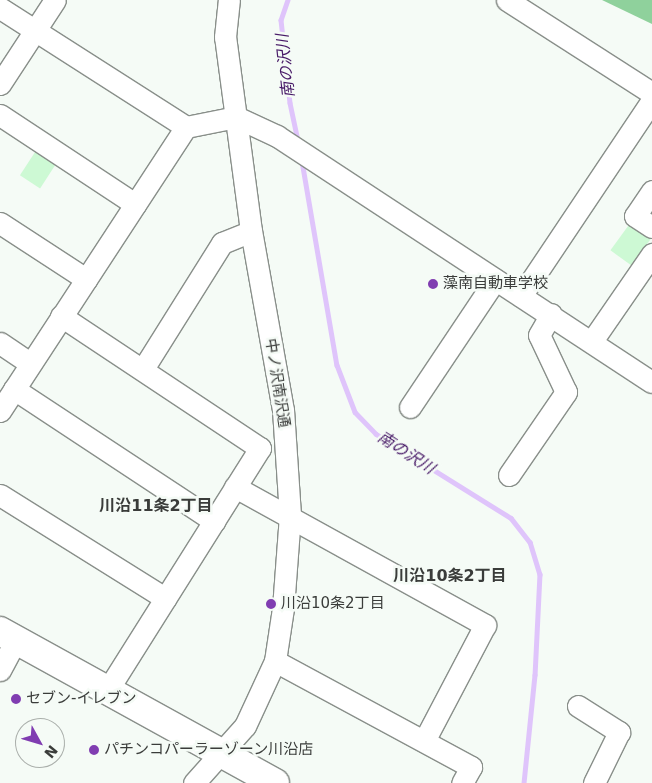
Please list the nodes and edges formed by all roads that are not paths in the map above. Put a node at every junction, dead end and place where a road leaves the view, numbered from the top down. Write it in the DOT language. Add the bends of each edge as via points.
graph roads {
  1 [pos="55,0"];
  2 [pos="229,0"];
  3 [pos="506,0"];
  4 [pos="0,8"];
  5 [pos="35,30"];
  6 [pos="0,84"];
  7 [pos="652,93"];
  8 [pos="652,100"];
  9 [pos="0,115"];
  10 [pos="236,117"];
  11 [pos="186,127"];
  12 [pos="652,191"];
  13 [pos="135,204"];
  14 [pos="0,223"];
  15 [pos="652,227"];
  16 [pos="251,231"];
  17 [pos="652,254"];
  18 [pos="86,279"];
  19 [pos="495,280"];
  20 [pos="521,296"];
  21 [pos="552,314"];
  22 [pos="61,316"];
  23 [pos="592,341"];
  24 [pos="0,343"];
  25 [pos="30,363"];
  26 [pos="143,369"];
  27 [pos="652,382"];
  28 [pos="14,389"];
  29 [pos="410,406"];
  30 [pos="0,411"];
  31 [pos="509,474"];
  32 [pos="236,487"];
  33 [pos="0,494"];
  34 [pos="290,514"];
  35 [pos="214,521"];
  36 [pos="165,598"];
  37 [pos="8,636"];
  38 [pos="274,661"];
  39 [pos="0,670"];
  40 [pos="107,691"];
  41 [pos="578,706"];
  42 [pos="424,741"];
  43 [pos="222,755"];
  44 [pos="194,783"];
  45 [pos="275,783"];
  46 [pos="462,783"];
  47 [pos="594,783"];
  1 -- 5 [label="street"];
  2 -- 10 [label="street, 中ノ沢南沢通" via="225,37"];
  3 -- 7 [label="street"];
  4 -- 5 [label="street"];
  5 -- 6 [label="street"];
  5 -- 11 [label="street"];
  8 -- 20 [label="street"];
  9 -- 13 [label="street"];
  10 -- 11 [label="street"];
  10 -- 16 [label="street, 中ノ沢南沢通"];
  10 -- 19 [label="street" via="277,136"];
  11 -- 13 [label="street"];
  12 -- 15 [label="street" via="635,216"];
  13 -- 18 [label="street"];
  14 -- 18 [label="street"];
  16 -- 26 [label="street" via="222,243"];
  16 -- 34 [label="street, 中ノ沢南沢通" via="283,410"];
  17 -- 23 [label="street"];
  18 -- 22 [label="street"];
  19 -- 20 [label="street"];
  19 -- 29 [label="street"];
  20 -- 21 [label="street"];
  21 -- 23 [label="street"];
  21 -- 31 [label="street" via="539,335 566,392"];
  22 -- 25 [label="street"];
  22 -- 26 [label="street"];
  23 -- 27 [label="street"];
  24 -- 25 [label="street"];
  25 -- 28 [label="street"];
  26 -- 32 [label="street" via="260,448"];
  28 -- 30 [label="street"];
  28 -- 35 [label="street"];
  32 -- 34 [label="street" via="264,505"];
  32 -- 35 [label="street"];
  33 -- 36 [label="street"];
  34 -- 38 [label="street, 中ノ沢南沢通" via="284,608"];
  34 -- 42 [label="street" via="485,625"];
  35 -- 36 [label="street"];
  36 -- 40 [label="street"];
  37 -- 39 [label="street"];
  37 -- 40 [label="highway"];
  38 -- 42 [label="street"];
  38 -- 43 [label="street, 中ノ沢南沢通" via="245,726"];
  40 -- 43 [label="highway"];
  41 -- 47 [label="street" via="619,732"];
  42 -- 46 [label="street" via="471,767"];
  43 -- 44 [label="street, 中ノ沢南沢通"];
  43 -- 45 [label="highway"];
}
